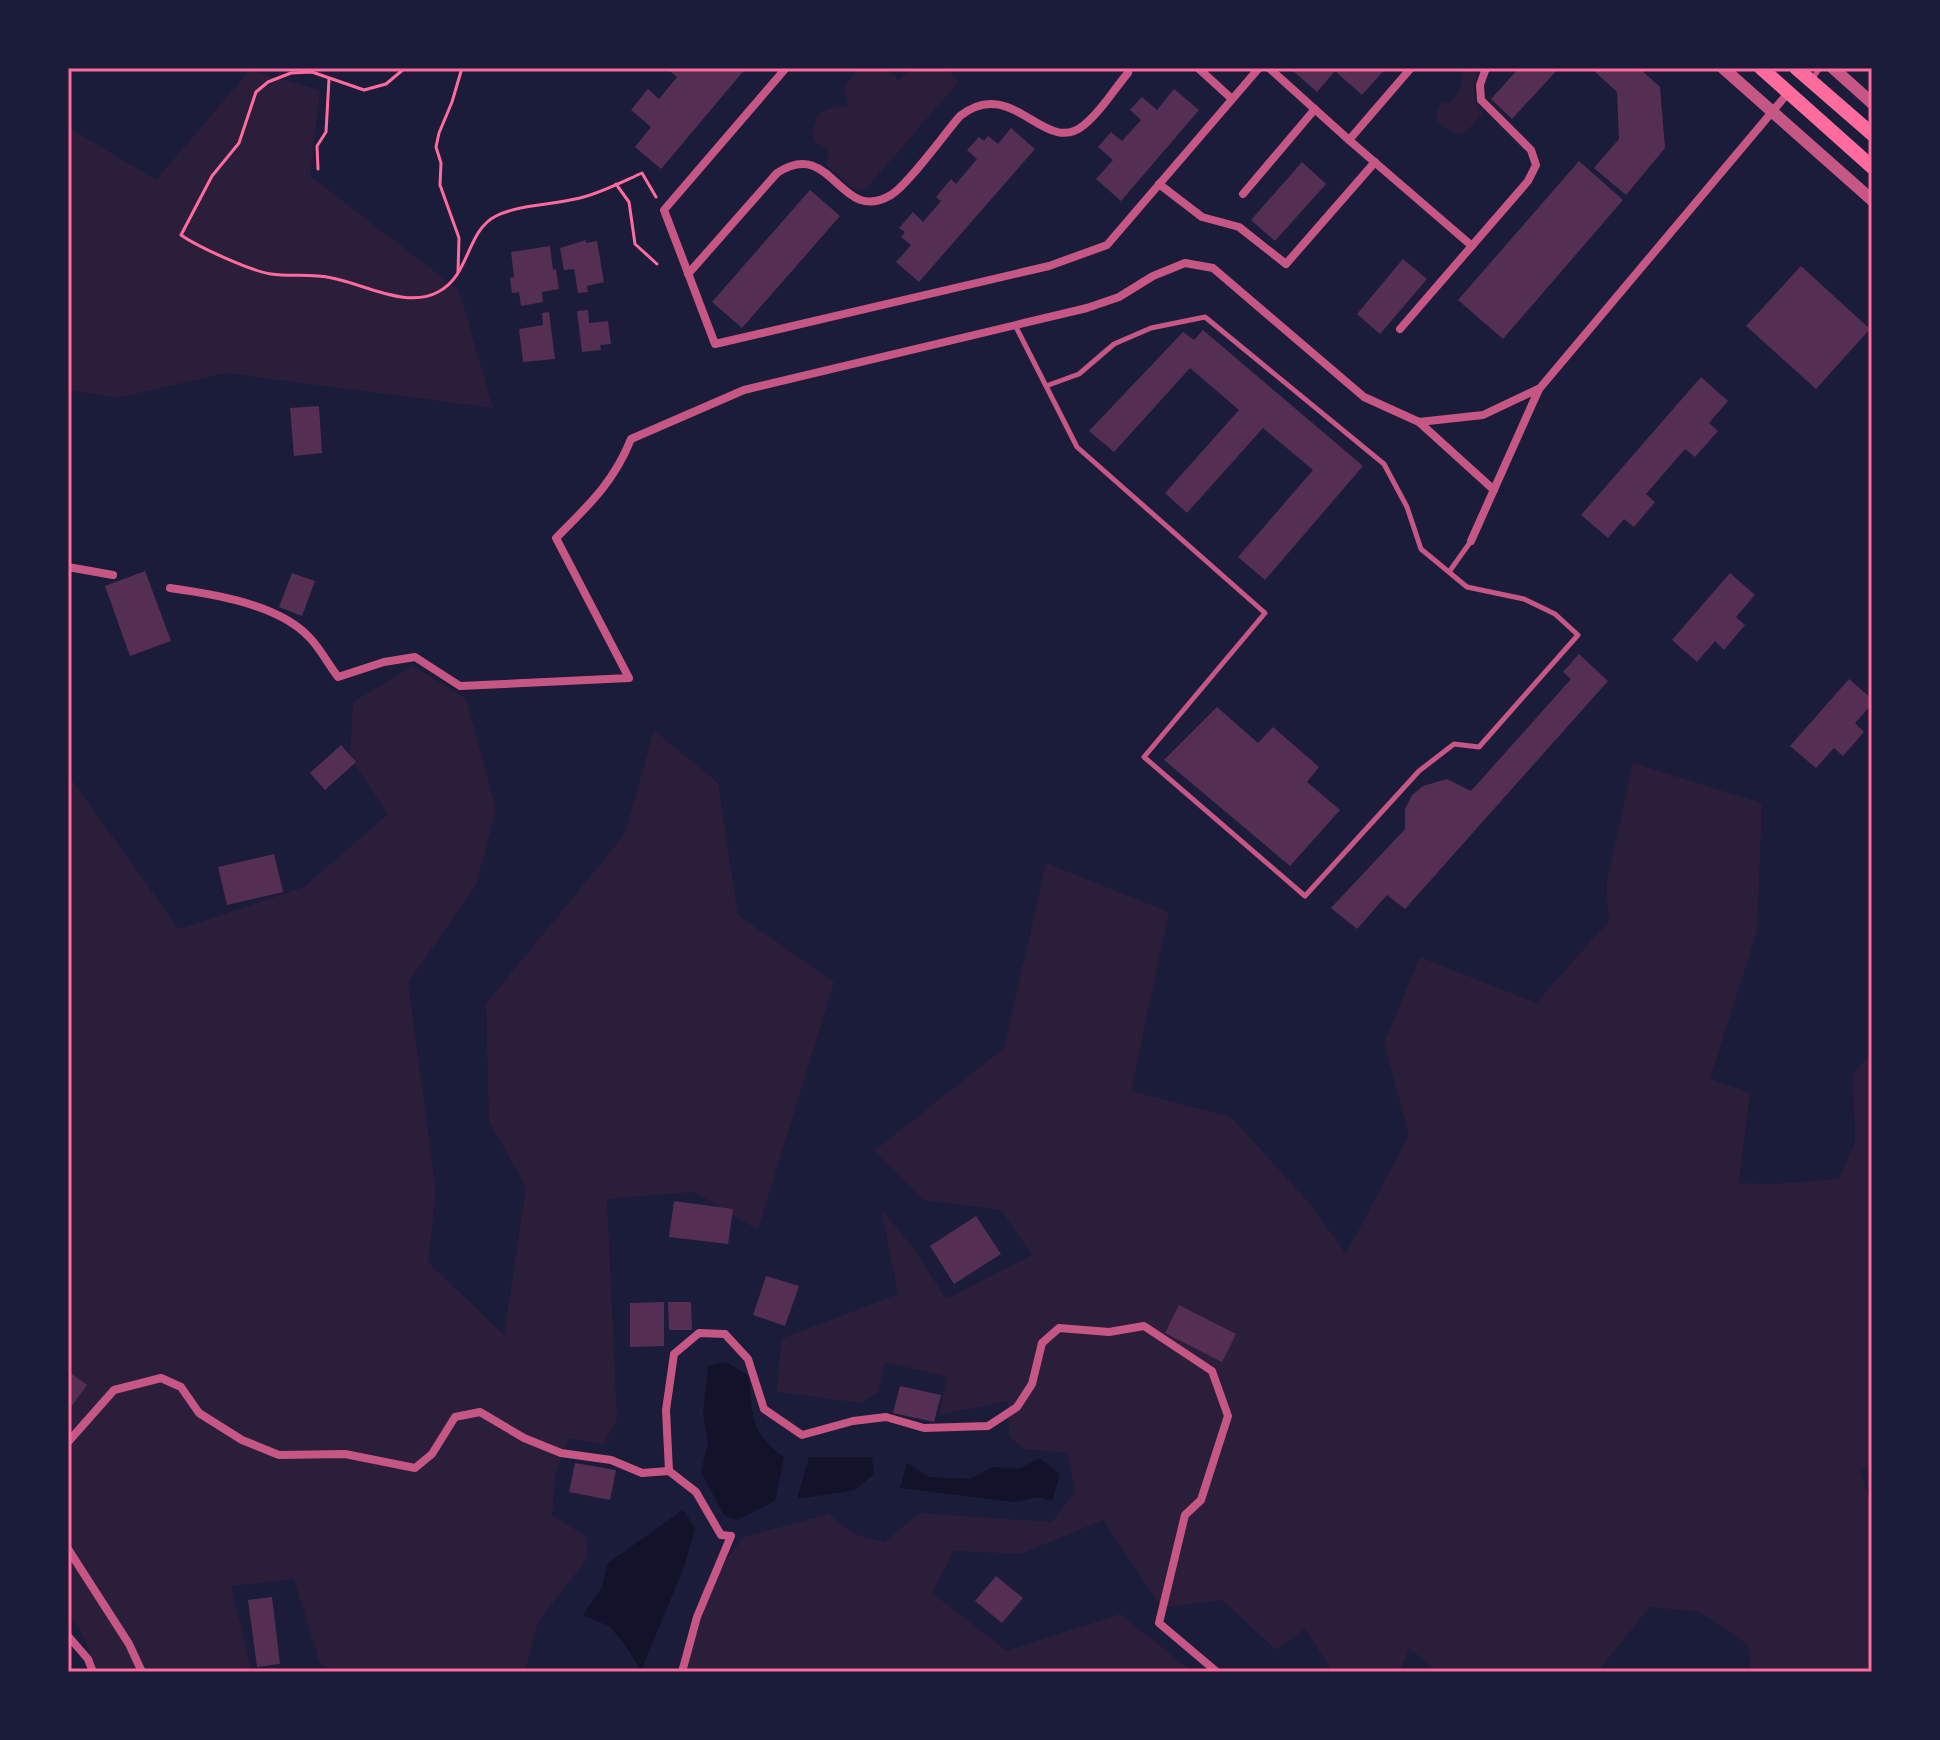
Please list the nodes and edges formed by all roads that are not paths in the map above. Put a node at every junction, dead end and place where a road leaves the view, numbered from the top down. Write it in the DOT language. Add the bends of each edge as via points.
graph roads {
  1 [pos="786,68"];
  2 [pos="1129,68"];
  3 [pos="1198,68"];
  4 [pos="1259,68"];
  5 [pos="1269,68"];
  6 [pos="1411,68"];
  7 [pos="1486,68"];
  8 [pos="1723,68"];
  9 [pos="1761,68"];
  10 [pos="1796,68"];
  11 [pos="1833,68"];
  12 [pos="1816,74"];
  13 [pos="1788,93"];
  14 [pos="1232,99"];
  15 [pos="1872,103"];
  16 [pos="1315,109"];
  17 [pos="1772,112"];
  18 [pos="1872,134"];
  19 [pos="1349,140"];
  20 [pos="1375,162"];
  21 [pos="1872,167"];
  22 [pos="1159,184"];
  23 [pos="1243,194"];
  24 [pos="1872,200"];
  25 [pos="1472,246"];
  26 [pos="688,274"];
  27 [pos="1015,325"];
  28 [pos="1400,329"];
  29 [pos="1046,386"];
  30 [pos="1540,388"];
  31 [pos="1419,422"];
  32 [pos="1494,490"];
  33 [pos="1471,541"];
  34 [pos="68,567"];
  35 [pos="1449,572"];
  36 [pos="113,575"];
  37 [pos="170,588"];
  38 [pos="68,1442"];
  39 [pos="669,1471"];
  40 [pos="68,1549"];
  41 [pos="68,1636"];
  42 [pos="93,1672"];
  43 [pos="142,1672"];
  44 [pos="682,1672"];
  45 [pos="1217,1672"];
  1 -- 26 [label="street" via="664,210"];
  2 -- 26 [label="street" via="1083,127 1070,131 1041,126 1008,105 972,107 894,193 878,201 852,196 817,166 789,165"];
  3 -- 14 [label="street"];
  4 -- 14 [label="street"];
  5 -- 16 [label="street"];
  6 -- 19 [label="street"];
  7 -- 25 [label="street" via="1481,100 1531,150 1536,165"];
  8 -- 17 [label="street"];
  9 -- 13 [label="main road"];
  10 -- 12 [label="main road"];
  11 -- 15 [label="street"];
  12 -- 18 [label="main road"];
  13 -- 17 [label="street"];
  13 -- 21 [label="main road"];
  14 -- 22 [label="street"];
  16 -- 19 [label="street"];
  16 -- 23 [label="street"];
  17 -- 24 [label="street"];
  17 -- 30 [label="street"];
  19 -- 20 [label="street"];
  20 -- 22 [label="street" via="1286,264 1239,227 1202,217"];
  20 -- 25 [label="street"];
  22 -- 26 [label="street" via="1107,245 1063,261 715,344"];
  25 -- 28 [label="street"];
  27 -- 29 [label="lane"];
  27 -- 31 [label="street" via="1119,297 1185,263 1213,268 1364,397"];
  27 -- 37 [label="street" via="744,390 631,439 621,465 595,500 556,538 629,678 460,686 415,657 338,677 308,636 276,614 211,593"];
  29 -- 35 [label="lane" via="1079,374 1114,344 1151,328 1205,317 1384,464 1421,549"];
  29 -- 35 [label="lane" via="1077,447 1265,613 1144,757 1305,896 1419,771 1454,744 1479,747 1578,635 1555,614 1524,599 1467,587"];
  30 -- 31 [label="street" via="1483,415"];
  30 -- 32 [label="street"];
  31 -- 32 [label="street"];
  32 -- 33 [label="street"];
  33 -- 35 [label="lane"];
  34 -- 36 [label="street"];
  38 -- 39 [label="street" via="114,1390 161,1378 181,1387 199,1413 220,1427 279,1455 345,1454 415,1468 432,1454 455,1417 480,1412 561,1453 611,1460 642,1473"];
  39 -- 44 [label="street" via="696,1492 721,1535 731,1536 697,1617"];
  39 -- 45 [label="street" via="666,1410 674,1354 699,1333 725,1334 748,1359 764,1409 802,1435 886,1417 924,1428 988,1426 1017,1407 1032,1384 1042,1343 1059,1328 1109,1332 1144,1326 1212,1371 1228,1416 1201,1500 1185,1515 1159,1623"];
  40 -- 43 [label="street"];
  41 -- 42 [label="street"];
}
